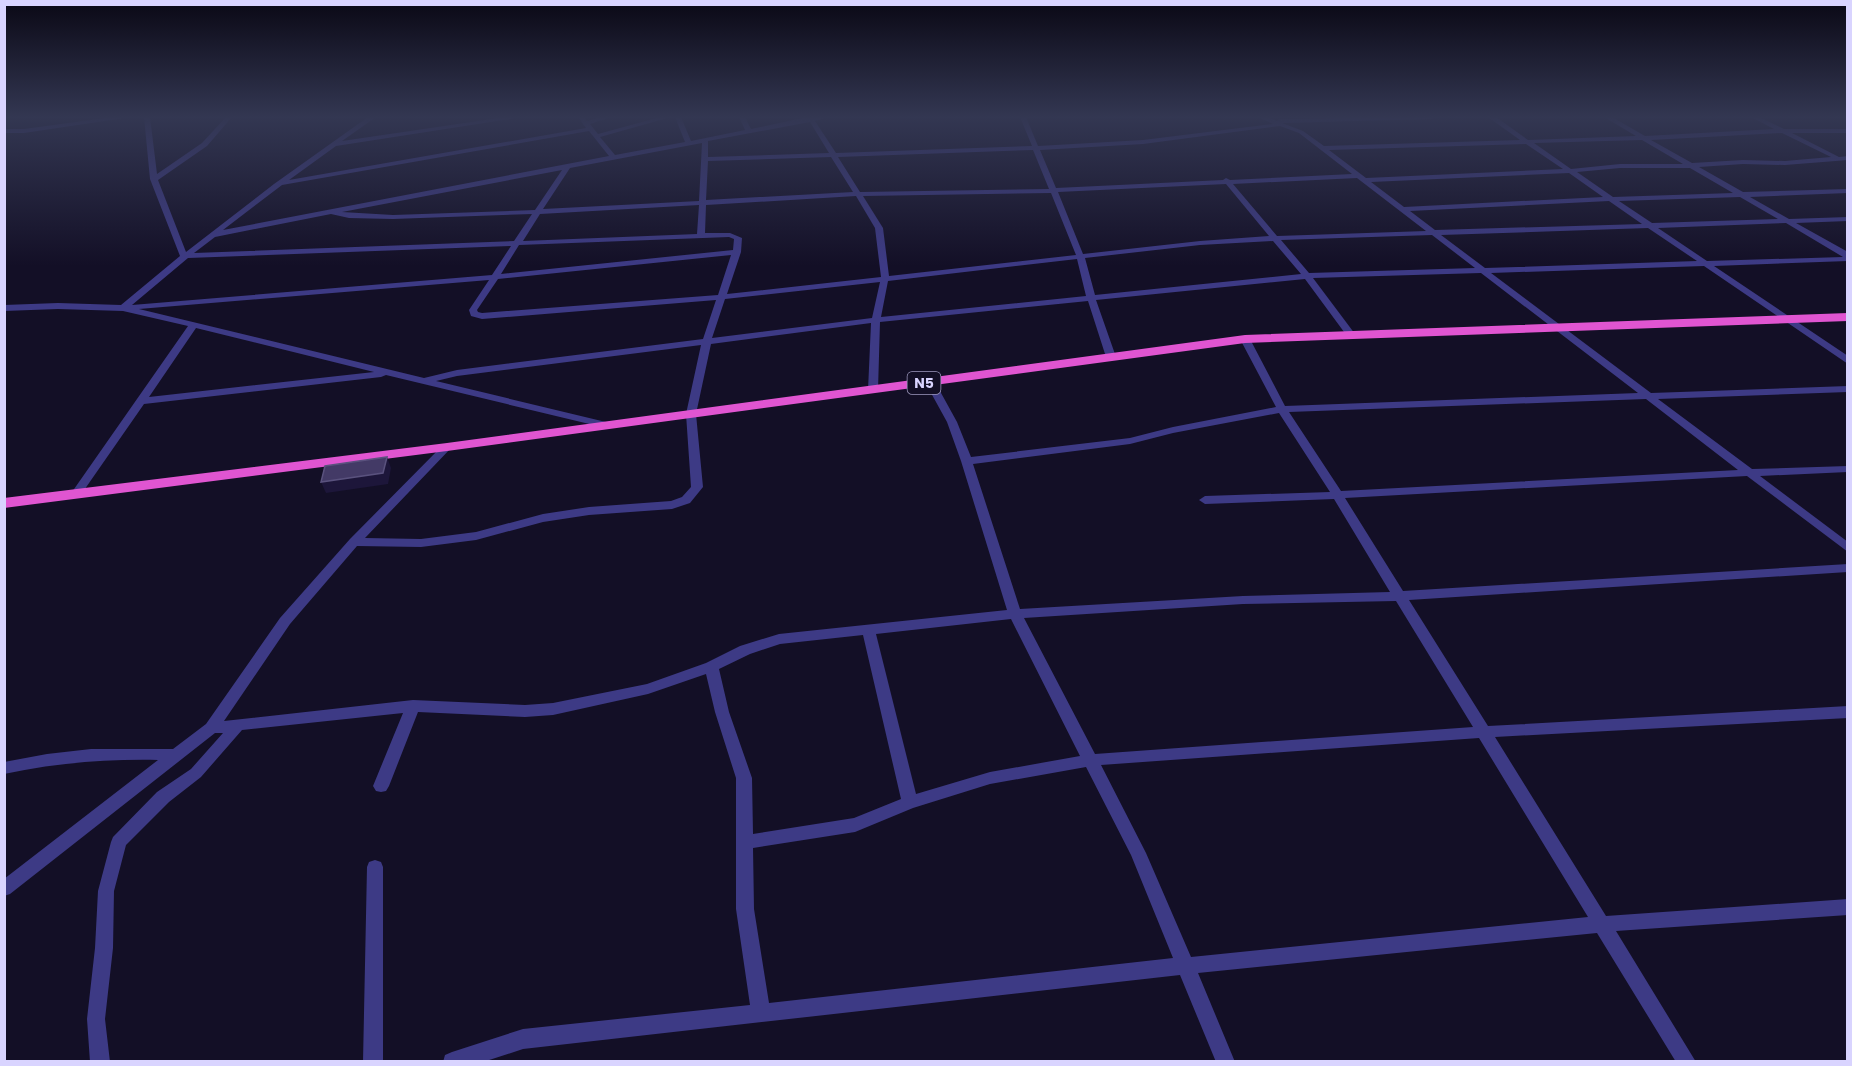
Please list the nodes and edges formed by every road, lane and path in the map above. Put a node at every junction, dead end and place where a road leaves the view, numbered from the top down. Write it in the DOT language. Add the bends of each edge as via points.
graph roads {
  1 [pos="153,167"];
  2 [pos="174,167"];
  3 [pos="303,167"];
  4 [pos="366,167"];
  5 [pos="567,167"];
  6 [pos="704,167"];
  7 [pos="840,167"];
  8 [pos="1044,167"];
  9 [pos="1347,167"];
  10 [pos="1565,167"];
  11 [pos="1613,167"];
  12 [pos="1693,167"];
  13 [pos="1571,171"];
  14 [pos="1361,178"];
  15 [pos="154,179"];
  16 [pos="1226,180"];
  17 [pos="280,184"];
  18 [pos="1055,190"];
  19 [pos="1848,191"];
  20 [pos="857,194"];
  21 [pos="1741,195"];
  22 [pos="1612,199"];
  23 [pos="702,204"];
  24 [pos="1403,209"];
  25 [pos="331,212"];
  26 [pos="537,212"];
  27 [pos="1848,219"];
  28 [pos="1786,221"];
  29 [pos="1649,224"];
  30 [pos="1433,231"];
  31 [pos="211,235"];
  32 [pos="701,236"];
  33 [pos="1275,238"];
  34 [pos="516,242"];
  35 [pos="737,252"];
  36 [pos="183,256"];
  37 [pos="1081,258"];
  38 [pos="1848,258"];
  39 [pos="1705,262"];
  40 [pos="1483,270"];
  41 [pos="1307,276"];
  42 [pos="493,277"];
  43 [pos="885,277"];
  44 [pos="722,297"];
  45 [pos="1091,298"];
  46 [pos="4,308"];
  47 [pos="123,308"];
  48 [pos="1848,317"];
  49 [pos="1788,319"];
  50 [pos="876,320"];
  51 [pos="193,326"];
  52 [pos="1557,327"];
  53 [pos="1350,334"];
  54 [pos="1245,339"];
  55 [pos="707,340"];
  56 [pos="1111,357"];
  57 [pos="1848,361"];
  58 [pos="392,373"];
  59 [pos="424,381"];
  60 [pos="930,382"];
  61 [pos="1848,389"];
  62 [pos="873,390"];
  63 [pos="1649,397"];
  64 [pos="141,401"];
  65 [pos="1282,409"];
  66 [pos="691,414"];
  67 [pos="606,425"];
  68 [pos="447,447"];
  69 [pos="967,461"];
  70 [pos="1848,469"];
  71 [pos="1747,472"];
  72 [pos="76,494"];
  73 [pos="1338,496"];
  74 [pos="1205,500"];
  75 [pos="4,503"];
  76 [pos="354,542"];
  77 [pos="1848,548"];
  78 [pos="1848,568"];
  79 [pos="1399,596"];
  80 [pos="1015,614"];
  81 [pos="868,629"];
  82 [pos="711,668"];
  83 [pos="413,706"];
  84 [pos="1848,712"];
  85 [pos="238,725"];
  86 [pos="211,728"];
  87 [pos="1485,732"];
  88 [pos="178,754"];
  89 [pos="1092,760"];
  90 [pos="4,768"];
  91 [pos="381,786"];
  92 [pos="910,802"];
  93 [pos="746,842"];
  94 [pos="375,867"];
  95 [pos="4,889"];
  96 [pos="1848,907"];
  97 [pos="1603,924"];
  98 [pos="1184,966"];
  99 [pos="761,1012"];
  100 [pos="100,1062"];
  101 [pos="373,1062"];
  102 [pos="452,1062"];
  103 [pos="1226,1062"];
  104 [pos="1687,1062"];
  1 -- 15 [label="street"];
  2 -- 15 [label="street"];
  3 -- 17 [label="street"];
  4 -- 17 [label="street"];
  5 -- 25 [label="street"];
  5 -- 26 [label="street"];
  6 -- 23 [label="street"];
  7 -- 20 [label="street"];
  8 -- 18 [label="street"];
  9 -- 14 [label="street"];
  10 -- 13 [label="street"];
  11 -- 13 [label="street"];
  12 -- 21 [label="street"];
  13 -- 14 [label="street"];
  13 -- 22 [label="street"];
  14 -- 16 [label="street"];
  14 -- 24 [label="street"];
  15 -- 36 [label="street"];
  16 -- 18 [label="street"];
  16 -- 33 [label="street"];
  17 -- 31 [label="street"];
  18 -- 20 [label="street"];
  18 -- 37 [label="street"];
  19 -- 21 [label="street"];
  20 -- 23 [label="street"];
  20 -- 43 [label="street" via="879,228"];
  21 -- 22 [label="street"];
  21 -- 28 [label="street"];
  22 -- 24 [label="street"];
  22 -- 29 [label="street"];
  23 -- 26 [label="street"];
  23 -- 32 [label="street"];
  24 -- 30 [label="street"];
  25 -- 26 [label="street" via="393,218"];
  25 -- 31 [label="street"];
  26 -- 34 [label="street"];
  27 -- 28 [label="street"];
  28 -- 29 [label="street"];
  28 -- 38 [label="street"];
  29 -- 30 [label="street"];
  29 -- 39 [label="street"];
  30 -- 33 [label="street"];
  30 -- 40 [label="street"];
  31 -- 36 [label="street"];
  32 -- 34 [label="street"];
  32 -- 35 [label="street" via="738,238"];
  33 -- 37 [label="street"];
  33 -- 41 [label="street"];
  34 -- 36 [label="street"];
  34 -- 42 [label="street"];
  35 -- 42 [label="street"];
  35 -- 44 [label="street"];
  36 -- 47 [label="street"];
  37 -- 43 [label="street"];
  37 -- 45 [label="street"];
  38 -- 39 [label="street"];
  39 -- 40 [label="street"];
  39 -- 49 [label="street"];
  40 -- 41 [label="street"];
  40 -- 52 [label="street"];
  41 -- 45 [label="street"];
  41 -- 53 [label="street"];
  42 -- 44 [label="street" via="474,314"];
  42 -- 47 [label="street"];
  43 -- 44 [label="street"];
  43 -- 50 [label="street"];
  44 -- 55 [label="street"];
  45 -- 50 [label="street"];
  45 -- 56 [label="street"];
  46 -- 47 [label="street"];
  47 -- 51 [label="street"];
  48 -- 49 [label="highway, N5"];
  49 -- 52 [label="highway, N5"];
  49 -- 57 [label="street"];
  50 -- 55 [label="street"];
  50 -- 62 [label="street"];
  51 -- 58 [label="street"];
  51 -- 64 [label="street"];
  52 -- 53 [label="highway, N5"];
  52 -- 63 [label="street"];
  53 -- 54 [label="highway, N5"];
  54 -- 56 [label="highway, N5"];
  54 -- 65 [label="street"];
  55 -- 59 [label="street" via="457,373"];
  55 -- 66 [label="street"];
  56 -- 60 [label="highway, N5"];
  58 -- 59 [label="street"];
  58 -- 64 [label="street"];
  59 -- 67 [label="street"];
  60 -- 62 [label="highway, N5"];
  60 -- 69 [label="street"];
  61 -- 63 [label="street"];
  62 -- 66 [label="highway, N5"];
  63 -- 65 [label="street"];
  63 -- 71 [label="street"];
  64 -- 72 [label="street"];
  65 -- 69 [label="street" via="1130,441"];
  65 -- 73 [label="street"];
  66 -- 67 [label="highway, N5"];
  66 -- 76 [label="street" via="697,487 686,500 672,505 543,518 476,536 421,543"];
  67 -- 68 [label="highway, N5"];
  68 -- 72 [label="highway, N5"];
  68 -- 76 [label="street"];
  69 -- 80 [label="street"];
  70 -- 71 [label="street"];
  71 -- 73 [label="street"];
  71 -- 77 [label="street"];
  72 -- 75 [label="highway, N5"];
  73 -- 74 [label="street"];
  73 -- 79 [label="street"];
  76 -- 86 [label="street" via="285,621"];
  78 -- 79 [label="street"];
  79 -- 80 [label="street" via="1243,600"];
  79 -- 87 [label="street"];
  80 -- 81 [label="street"];
  80 -- 89 [label="street"];
  81 -- 82 [label="street" via="779,639 745,650"];
  81 -- 92 [label="street"];
  82 -- 83 [label="street" via="648,689 554,709"];
  82 -- 93 [label="street" via="744,778"];
  83 -- 85 [label="street"];
  83 -- 91 [label="street"];
  84 -- 87 [label="street"];
  85 -- 86 [label="street"];
  85 -- 100 [label="street" via="196,773 163,797 119,842 106,891 96,1018"];
  86 -- 88 [label="street"];
  87 -- 89 [label="street"];
  87 -- 97 [label="street"];
  88 -- 90 [label="street" via="113,753 42,759"];
  88 -- 95 [label="street"];
  89 -- 92 [label="street" via="990,778"];
  89 -- 98 [label="street" via="1138,853"];
  92 -- 93 [label="street" via="855,825"];
  93 -- 99 [label="street" via="745,909"];
  94 -- 101 [label="street"];
  96 -- 97 [label="street"];
  97 -- 98 [label="street"];
  97 -- 104 [label="street"];
  98 -- 99 [label="street"];
  98 -- 103 [label="street"];
  99 -- 102 [label="street" via="523,1039"];
}
